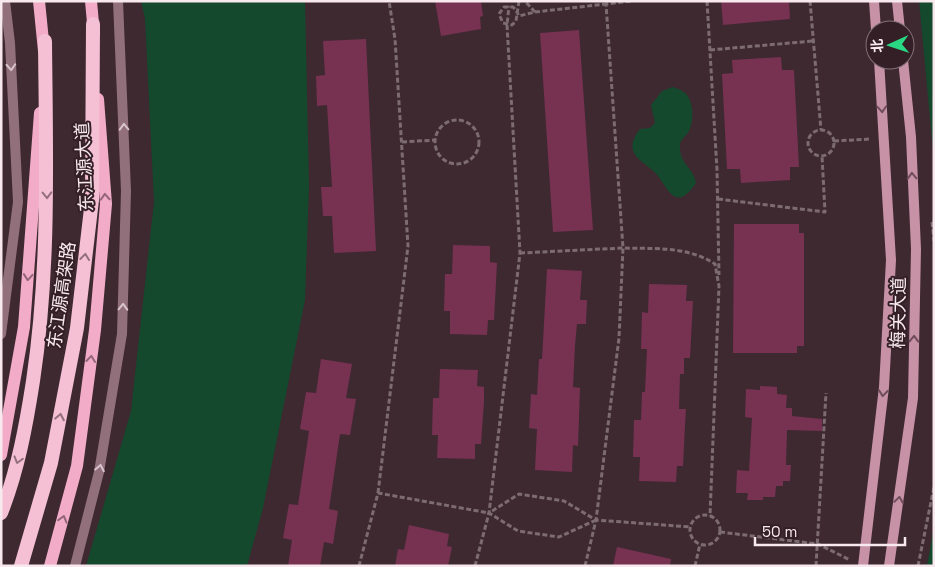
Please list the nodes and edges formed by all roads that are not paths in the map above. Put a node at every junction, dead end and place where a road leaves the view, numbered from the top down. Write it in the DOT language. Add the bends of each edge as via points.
graph roads {
  1 [pos="5,1"];
  2 [pos="39,1"];
  3 [pos="91,1"];
  4 [pos="118,1"];
  5 [pos="874,1"];
  6 [pos="897,1"];
  7 [pos="875,20"];
  8 [pos="899,20"];
  9 [pos="93,24"];
  10 [pos="44,41"];
  11 [pos="880,70"];
  12 [pos="904,70"];
  13 [pos="1,334"];
  14 [pos="1,455"];
  15 [pos="1,513"];
  16 [pos="21,566"];
  17 [pos="50,566"];
  18 [pos="75,566"];
  19 [pos="863,566"];
  20 [pos="889,566"];
  1 -- 13 [label="street, one-way" via="18,202"];
  2 -- 10 [label="main road"];
  3 -- 9 [label="main road, 东江源大道"];
  18 -- 4 [label="street, one-way" via="99,472 122,334 126,191"];
  5 -- 7 [label="main road"];
  6 -- 8 [label="main road"];
  16 -- 9 [label="highway, 东江源高架路, one-way" via="51,462 77,328 92,200"];
  17 -- 9 [label="main road, 东江源大道, one-way" via="78,466 105,214"];
  10 -- 14 [label="main road, one-way" via="24,327"];
  10 -- 15 [label="highway, 东江源高架路, one-way" via="47,210 41,331 25,434"];
  11 -- 19 [label="main road, 梅关大道, one-way" via="891,260 884,387"];
  20 -- 12 [label="main road, 梅关大道, one-way" via="913,398 916,249"];
}
